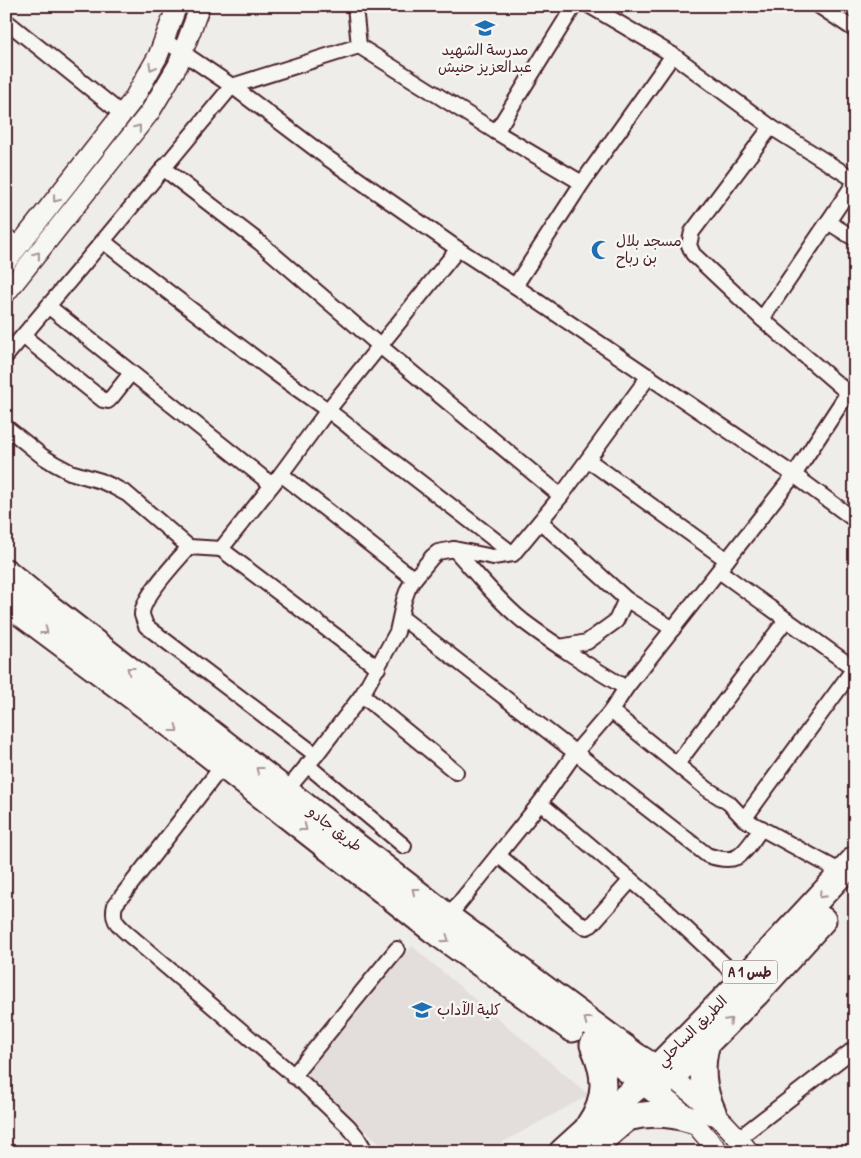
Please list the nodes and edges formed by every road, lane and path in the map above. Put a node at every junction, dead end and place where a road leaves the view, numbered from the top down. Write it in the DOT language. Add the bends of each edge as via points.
graph roads {
  1 [pos="177,6"];
  2 [pos="200,6"];
  3 [pos="355,6"];
  4 [pos="574,6"];
  5 [pos="590,6"];
  6 [pos="819,6"];
  7 [pos="6,21"];
  8 [pos="855,30"];
  9 [pos="164,40"];
  10 [pos="359,46"];
  11 [pos="182,52"];
  12 [pos="673,55"];
  13 [pos="232,86"];
  14 [pos="122,114"];
  15 [pos="771,126"];
  16 [pos="496,132"];
  17 [pos="163,168"];
  18 [pos="855,181"];
  19 [pos="582,183"];
  20 [pos="828,222"];
  21 [pos="855,239"];
  22 [pos="13,241"];
  23 [pos="103,241"];
  24 [pos="458,249"];
  25 [pos="6,262"];
  26 [pos="516,286"];
  27 [pos="6,293"];
  28 [pos="48,306"];
  29 [pos="762,319"];
  30 [pos="23,336"];
  31 [pos="380,346"];
  32 [pos="6,356"];
  33 [pos="131,373"];
  34 [pos="649,376"];
  35 [pos="851,387"];
  36 [pos="328,410"];
  37 [pos="6,427"];
  38 [pos="588,460"];
  39 [pos="281,474"];
  40 [pos="794,475"];
  41 [pos="272,485"];
  42 [pos="561,496"];
  43 [pos="855,520"];
  44 [pos="541,522"];
  45 [pos="188,547"];
  46 [pos="221,548"];
  47 [pos="454,549"];
  48 [pos="513,554"];
  49 [pos="723,565"];
  50 [pos="6,572"];
  51 [pos="414,579"];
  52 [pos="626,599"];
  53 [pos="6,602"];
  54 [pos="401,617"];
  55 [pos="786,620"];
  56 [pos="673,629"];
  57 [pos="560,647"];
  58 [pos="378,668"];
  59 [pos="855,668"];
  60 [pos="626,688"];
  61 [pos="362,695"];
  62 [pos="611,711"];
  63 [pos="574,753"];
  64 [pos="311,760"];
  65 [pos="677,764"];
  66 [pos="223,765"];
  67 [pos="456,772"];
  68 [pos="286,790"];
  69 [pos="540,804"];
  70 [pos="744,819"];
  71 [pos="762,828"];
  72 [pos="404,846"];
  73 [pos="498,855"];
  74 [pos="851,872"];
  75 [pos="631,880"];
  76 [pos="448,916"];
  77 [pos="397,949"];
  78 [pos="742,981"];
  79 [pos="707,1043"];
  80 [pos="593,1045"];
  81 [pos="855,1048"];
  82 [pos="294,1076"];
  83 [pos="656,1080"];
  84 [pos="703,1116"];
  85 [pos="627,1118"];
  86 [pos="586,1141"];
  87 [pos="744,1145"];
  88 [pos="366,1152"];
  89 [pos="562,1152"];
  90 [pos="719,1152"];
  1 -- 9 [label="street"];
  2 -- 11 [label="street"];
  3 -- 10 [label="street"];
  4 -- 16 [label="street"];
  5 -- 12 [label="street"];
  6 -- 8 [label="street"];
  7 -- 14 [label="street"];
  9 -- 11 [label="street"];
  9 -- 14 [label="street, one-way" via="158,56"];
  10 -- 13 [label="street"];
  10 -- 16 [label="street"];
  11 -- 13 [label="street"];
  27 -- 11 [label="street, one-way" via="150,112 178,65"];
  12 -- 15 [label="street"];
  12 -- 19 [label="street"];
  13 -- 17 [label="street"];
  13 -- 24 [label="street" via="326,157"];
  14 -- 22 [label="street, one-way"];
  15 -- 18 [label="street"];
  15 -- 29 [label="street" via="692,232 689,245 693,254"];
  16 -- 19 [label="street"];
  17 -- 23 [label="street"];
  17 -- 31 [label="street" via="259,242"];
  18 -- 20 [label="street"];
  19 -- 26 [label="street"];
  20 -- 21 [label="street"];
  20 -- 29 [label="street"];
  22 -- 25 [label="street"];
  23 -- 28 [label="street"];
  23 -- 36 [label="street"];
  24 -- 26 [label="street"];
  24 -- 31 [label="street"];
  26 -- 34 [label="street"];
  28 -- 30 [label="street"];
  28 -- 33 [label="street"];
  29 -- 35 [label="street"];
  30 -- 32 [label="street"];
  30 -- 33 [label="street" via="103,400 108,401"];
  31 -- 36 [label="street"];
  31 -- 42 [label="street"];
  33 -- 41 [label="street"];
  34 -- 38 [label="street"];
  34 -- 40 [label="street"];
  35 -- 40 [label="street"];
  36 -- 39 [label="street"];
  36 -- 48 [label="street"];
  37 -- 45 [label="street" via="55,464 127,494"];
  38 -- 42 [label="street"];
  38 -- 49 [label="street"];
  39 -- 41 [label="street"];
  39 -- 51 [label="street"];
  40 -- 43 [label="street"];
  40 -- 49 [label="street"];
  41 -- 46 [label="street"];
  42 -- 44 [label="street"];
  44 -- 48 [label="street"];
  44 -- 52 [label="street"];
  45 -- 46 [label="street"];
  45 -- 64 [label="street" via="149,596 142,615 146,626"];
  46 -- 58 [label="street"];
  47 -- 48 [label="street" via="493,557"];
  47 -- 51 [label="street" via="438,552"];
  47 -- 57 [label="street" via="522,620"];
  49 -- 55 [label="street"];
  49 -- 56 [label="street"];
  68 -- 50 [label="highway, طريق جادو, one-way"];
  51 -- 54 [label="street" via="404,600"];
  52 -- 56 [label="street"];
  52 -- 57 [label="street" via="616,621 587,642"];
  53 -- 66 [label="highway, طريق جادو, one-way"];
  54 -- 58 [label="street" via="397,632"];
  54 -- 63 [label="street"];
  55 -- 59 [label="street"];
  55 -- 65 [label="street"];
  56 -- 60 [label="street"];
  57 -- 60 [label="street"];
  58 -- 61 [label="street"];
  59 -- 70 [label="street"];
  60 -- 62 [label="street"];
  61 -- 64 [label="street"];
  61 -- 67 [label="street"];
  62 -- 63 [label="street"];
  62 -- 65 [label="street"];
  63 -- 69 [label="street"];
  63 -- 71 [label="street" via="707,855 733,860 742,854"];
  64 -- 68 [label="street"];
  64 -- 72 [label="street"];
  65 -- 70 [label="street" via="729,803"];
  66 -- 80 [label="highway, طريق جادو, one-way" via="434,930"];
  66 -- 82 [label="street" via="114,905 113,913 116,922 128,934"];
  76 -- 68 [label="highway, طريق جادو, one-way"];
  69 -- 73 [label="street"];
  69 -- 75 [label="street"];
  70 -- 71 [label="street"];
  71 -- 74 [label="street"];
  73 -- 75 [label="street" via="587,927"];
  73 -- 76 [label="street"];
  74 -- 78 [label="highway, الطريق الساحلي / A 1 طس, one-way"];
  79 -- 74 [label="highway, الطريق الساحلي / A 1 طس, one-way" via="756,994"];
  75 -- 78 [label="street"];
  83 -- 76 [label="highway, طريق جادو, one-way" via="622,1047"];
  77 -- 82 [label="street"];
  78 -- 83 [label="highway, الطريق الساحلي / A 1 طس"];
  79 -- 83 [label="highway, الطريق الساحلي / A 1 طس"];
  79 -- 84 [label="highway"];
  80 -- 83 [label="highway, طريق جادو"];
  80 -- 86 [label="highway" via="600,1062 602,1098"];
  81 -- 87 [label="street"];
  82 -- 88 [label="street" via="348,1126"];
  83 -- 84 [label="street"];
  83 -- 85 [label="highway, A 1 طس"];
  83 -- 86 [label="highway, الطريق الساحلي / A 1 طس"];
  84 -- 85 [label="highway" via="660,1114"];
  84 -- 87 [label="street"];
  84 -- 90 [label="street"];
  85 -- 86 [label="highway, A 1 طس"];
  86 -- 89 [label="highway, الطريق الساحلي / A 1 طس"];
}
